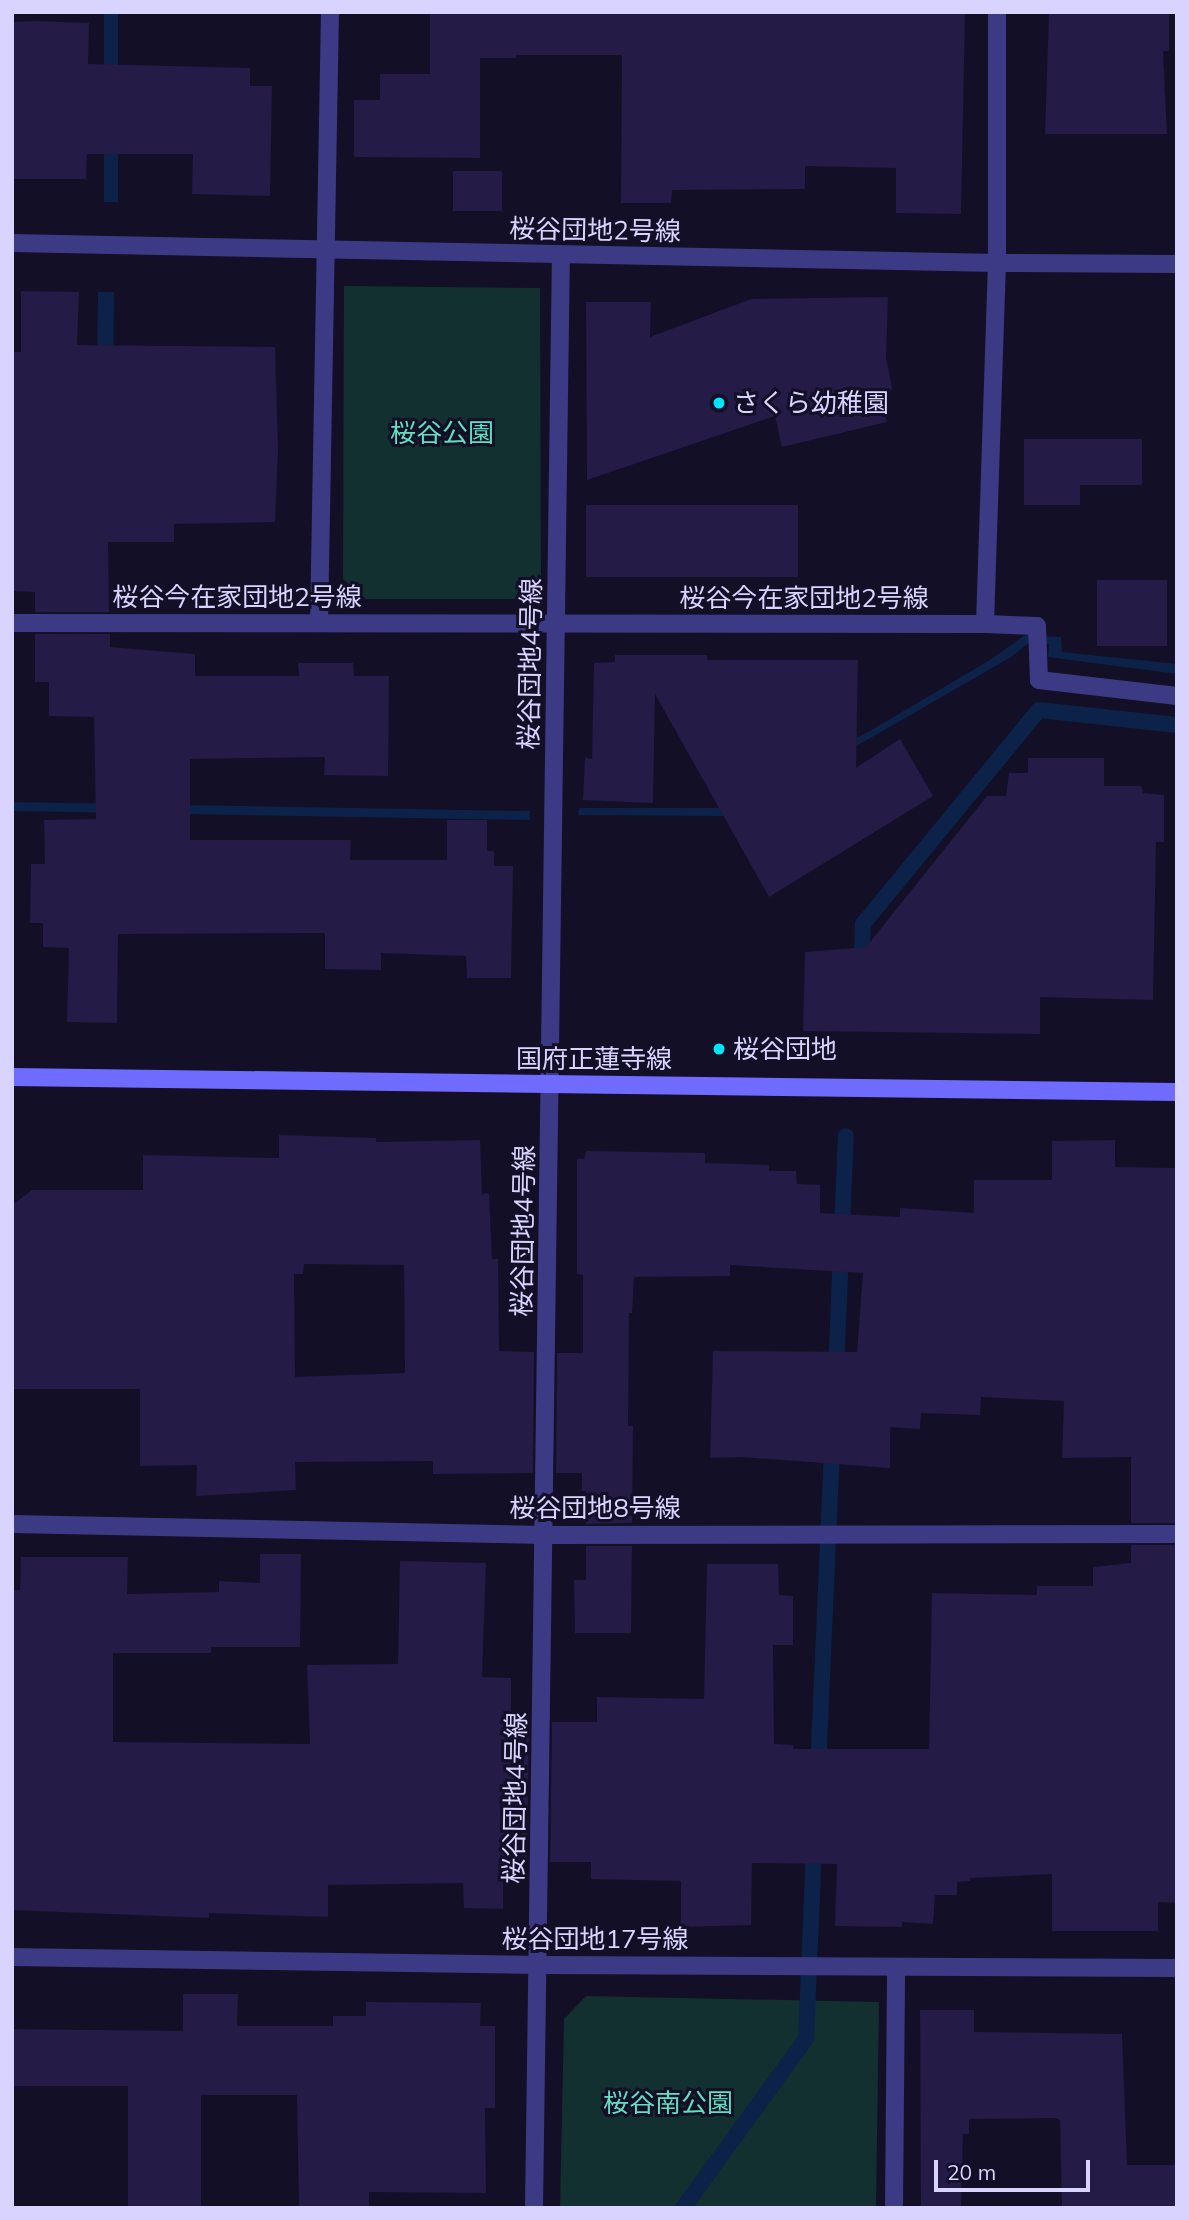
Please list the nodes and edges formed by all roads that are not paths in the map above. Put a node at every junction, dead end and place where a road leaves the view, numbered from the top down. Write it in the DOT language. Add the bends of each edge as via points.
graph roads {
  1 [pos="330,12"];
  2 [pos="997,12"];
  3 [pos="12,243"];
  4 [pos="327,249"];
  5 [pos="561,256"];
  6 [pos="997,263"];
  7 [pos="1177,264"];
  8 [pos="12,623"];
  9 [pos="319,623"];
  10 [pos="557,624"];
  11 [pos="985,624"];
  12 [pos="1177,696"];
  13 [pos="12,1077"];
  14 [pos="552,1086"];
  15 [pos="1177,1092"];
  16 [pos="12,1524"];
  17 [pos="1177,1534"];
  18 [pos="544,1535"];
  19 [pos="12,1957"];
  20 [pos="540,1965"];
  21 [pos="896,1967"];
  22 [pos="1177,1968"];
  23 [pos="534,2208"];
  24 [pos="894,2208"];
  1 -- 4 [label="street"];
  2 -- 6 [label="street"];
  3 -- 4 [label="street, 桜谷団地2号線"];
  4 -- 5 [label="street, 桜谷団地2号線"];
  4 -- 9 [label="street"];
  5 -- 6 [label="street, 桜谷団地2号線"];
  5 -- 10 [label="street, 桜谷団地4号線"];
  6 -- 7 [label="street, 桜谷団地2号線"];
  6 -- 11 [label="street"];
  8 -- 9 [label="street, 桜谷今在家団地2号線"];
  9 -- 10 [label="street, 桜谷今在家団地2号線"];
  10 -- 11 [label="street, 桜谷今在家団地2号線"];
  10 -- 14 [label="street, 桜谷団地4号線"];
  11 -- 12 [label="street, 桜谷今在家団地2号線" via="1037,626 1039,680"];
  13 -- 14 [label="main road, 国府正蓮寺線"];
  14 -- 15 [label="main road, 国府正蓮寺線" via="722,1084"];
  14 -- 18 [label="street, 桜谷団地4号線"];
  16 -- 18 [label="street, 桜谷団地8号線"];
  17 -- 18 [label="street, 桜谷団地8号線"];
  18 -- 20 [label="street, 桜谷団地4号線"];
  19 -- 20 [label="street, 桜谷団地17号線"];
  20 -- 21 [label="street, 桜谷団地17号線"];
  20 -- 23 [label="street, 桜谷団地4号線"];
  21 -- 22 [label="street, 桜谷団地17号線"];
  21 -- 24 [label="street"];
}
